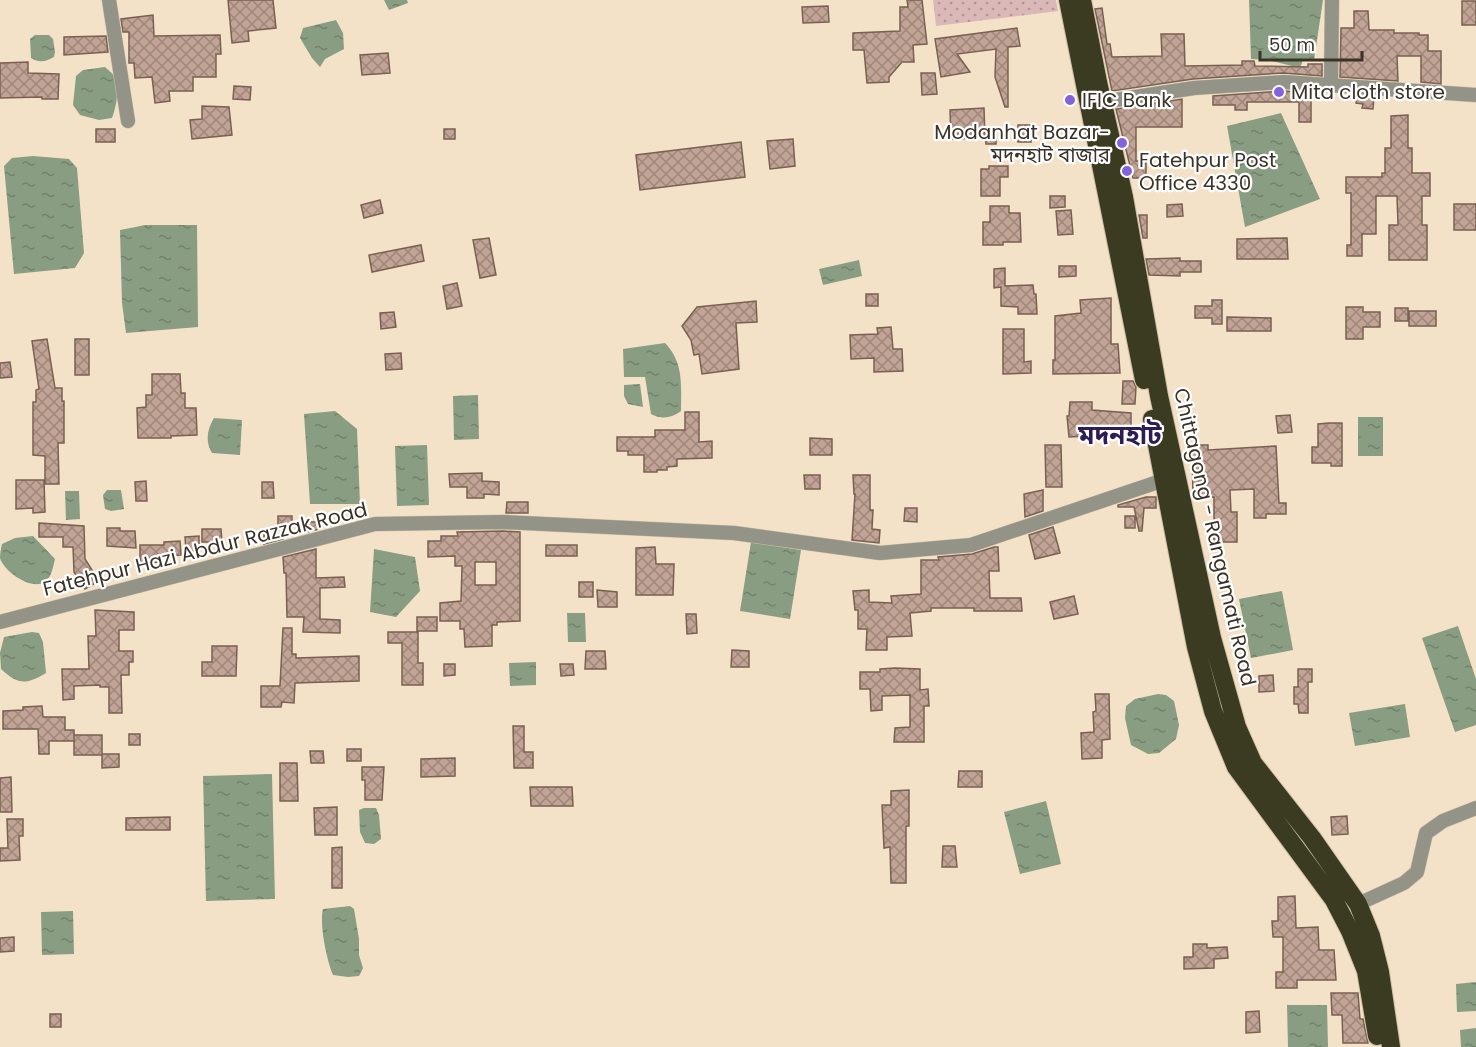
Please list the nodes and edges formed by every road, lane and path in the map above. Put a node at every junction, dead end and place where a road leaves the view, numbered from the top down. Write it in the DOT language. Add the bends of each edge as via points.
graph roads {
  1 [pos="109,0"];
  2 [pos="1068,0"];
  3 [pos="1082,0"];
  4 [pos="1332,0"];
  5 [pos="1331,84"];
  6 [pos="1476,95"];
  7 [pos="1102,102"];
  8 [pos="128,121"];
  9 [pos="1164,480"];
  10 [pos="0,622"];
  11 [pos="1476,808"];
  12 [pos="1358,904"];
  13 [pos="1379,1047"];
  14 [pos="1391,1047"];
  1 -- 8 [label="street"];
  2 -- 9 [label="highway, Chittagong - Rangamati Road"];
  3 -- 7 [label="highway, Chittagong - Rangamati Road"];
  4 -- 5 [label="street"];
  5 -- 6 [label="street"];
  5 -- 7 [label="street" via="1284,82 1194,88"];
  7 -- 12 [label="highway, Chittagong - Rangamati Road" via="1124,197 1158,396 1213,644 1237,727 1253,763"];
  9 -- 10 [label="street, Fatehpur Hazi Abdur Razzak Road" via="970,545 880,553 734,533 503,522 375,524"];
  9 -- 13 [label="highway, Chittagong - Rangamati Road" via="1196,647 1213,711 1236,766 1334,900 1350,931 1366,971"];
  11 -- 12 [label="street" via="1443,821 1426,833 1417,872 1404,883"];
  12 -- 14 [label="highway, Chittagong - Rangamati Road" via="1380,972"];
}
